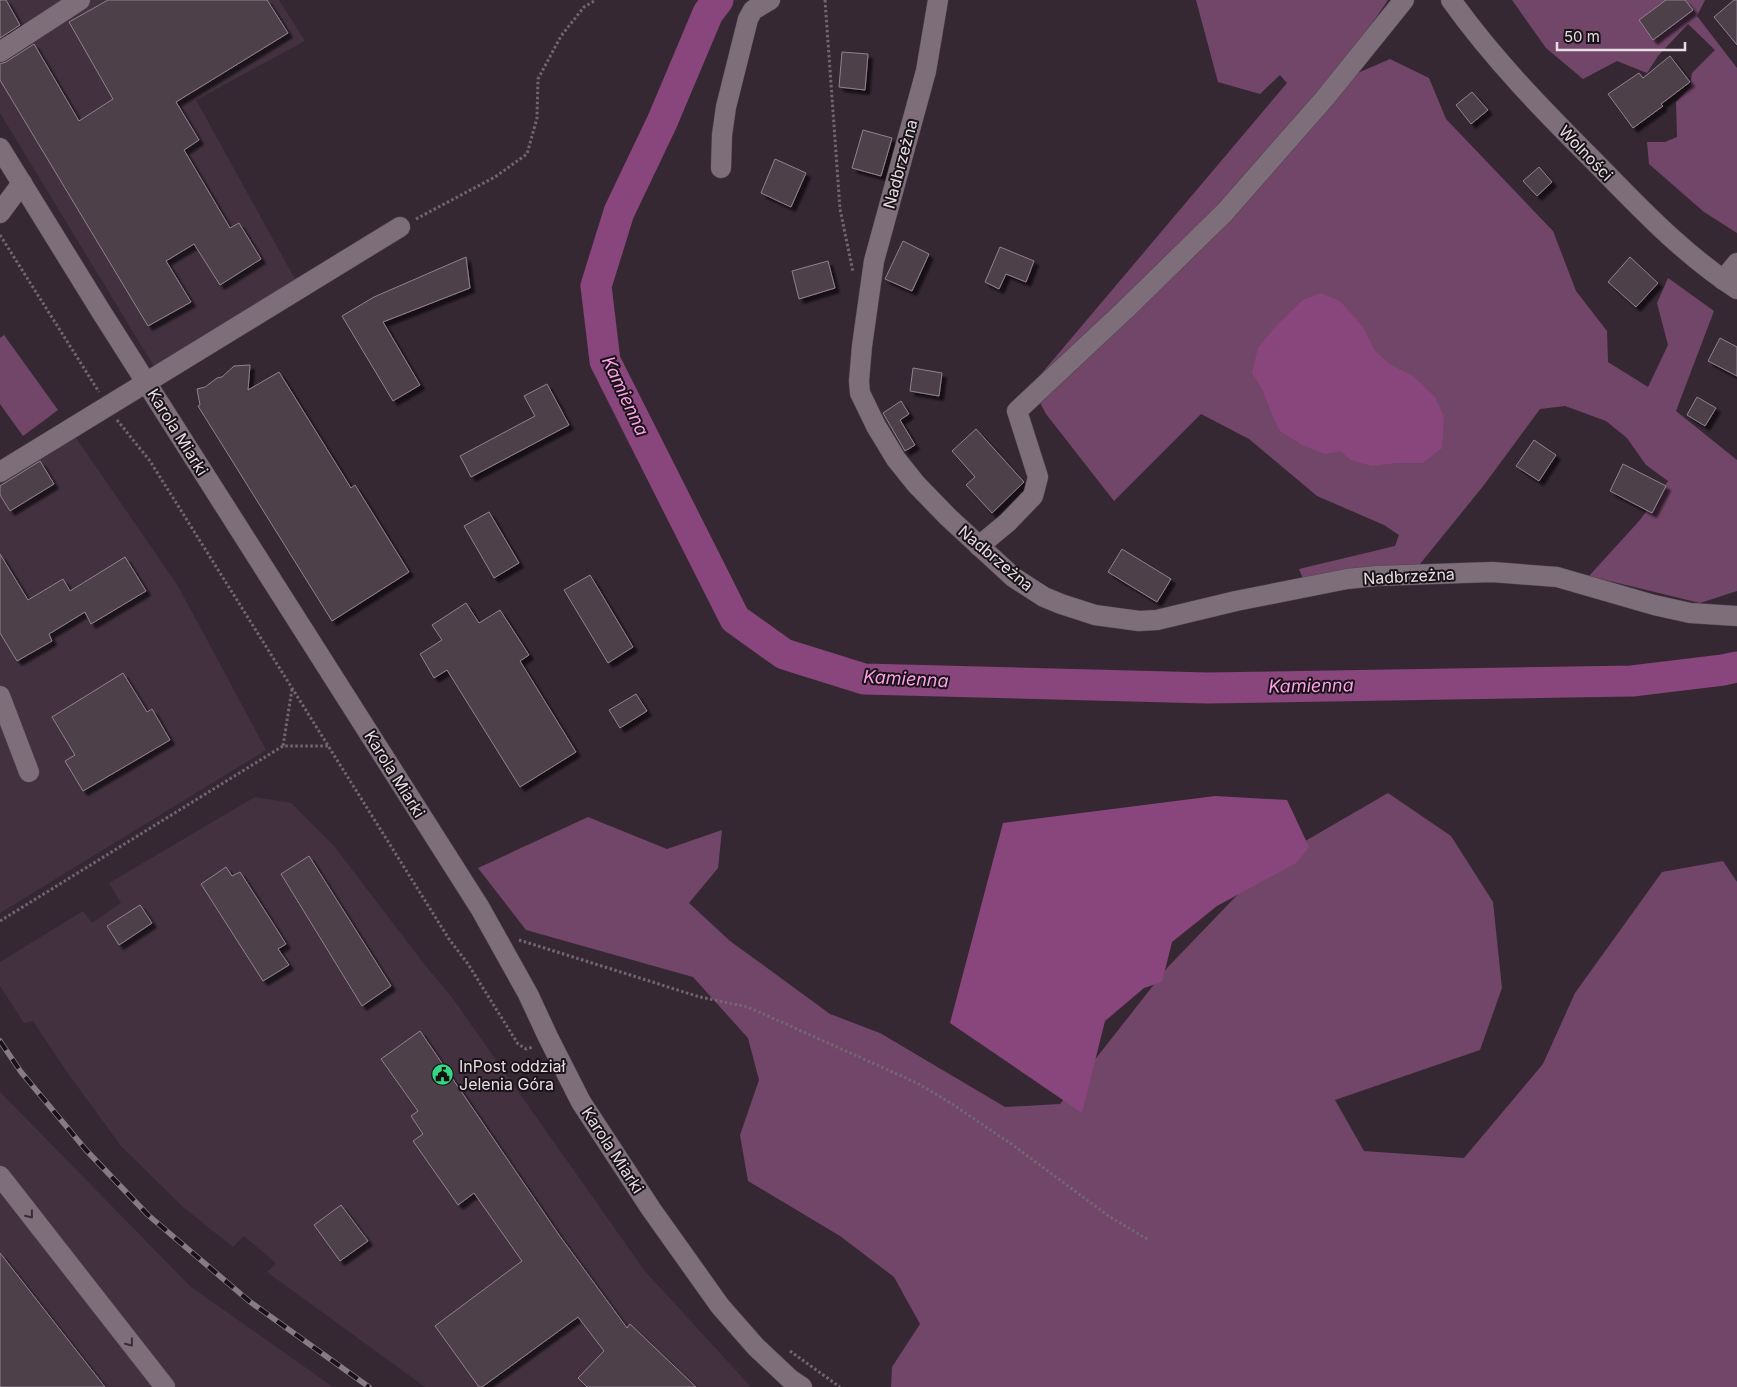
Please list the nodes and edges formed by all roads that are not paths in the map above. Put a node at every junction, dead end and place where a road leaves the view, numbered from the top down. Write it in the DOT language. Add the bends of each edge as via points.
graph roads {
  1 [pos="80,0"];
  2 [pos="770,0"];
  3 [pos="938,0"];
  4 [pos="1404,0"];
  5 [pos="1451,0"];
  6 [pos="0,52"];
  7 [pos="0,148"];
  8 [pos="721,168"];
  9 [pos="22,183"];
  10 [pos="0,213"];
  11 [pos="400,227"];
  12 [pos="1737,263"];
  13 [pos="1730,284"];
  14 [pos="146,381"];
  15 [pos="0,472"];
  16 [pos="979,546"];
  17 [pos="1737,616"];
  18 [pos="0,696"];
  19 [pos="29,772"];
  20 [pos="0,1176"];
  21 [pos="165,1387"];
  22 [pos="802,1387"];
  1 -- 6 [label="street"];
  2 -- 8 [label="street" via="753,10 748,19 726,107"];
  3 -- 16 [label="street, Nadbrzeżna" via="926,71 874,261 859,387 876,426 896,459 931,500"];
  4 -- 16 [label="street" via="1325,98 1224,212 1017,411 1038,476 1033,496"];
  5 -- 13 [label="street, Wolności" via="1503,66 1660,229"];
  7 -- 9 [label="street, Karola Miarki"];
  9 -- 10 [label="street"];
  9 -- 14 [label="street, Karola Miarki"];
  11 -- 14 [label="street"];
  12 -- 13 [label="street"];
  14 -- 15 [label="street"];
  14 -- 22 [label="street, Karola Miarki" via="500,943 581,1102 720,1306 756,1347"];
  16 -- 17 [label="street, Nadbrzeżna" via="1013,577 1044,597 1095,615 1139,621 1157,620 1236,600 1347,579 1492,572 1558,577 1690,613"];
  18 -- 19 [label="street"];
  20 -- 21 [label="street, one-way"];
}
